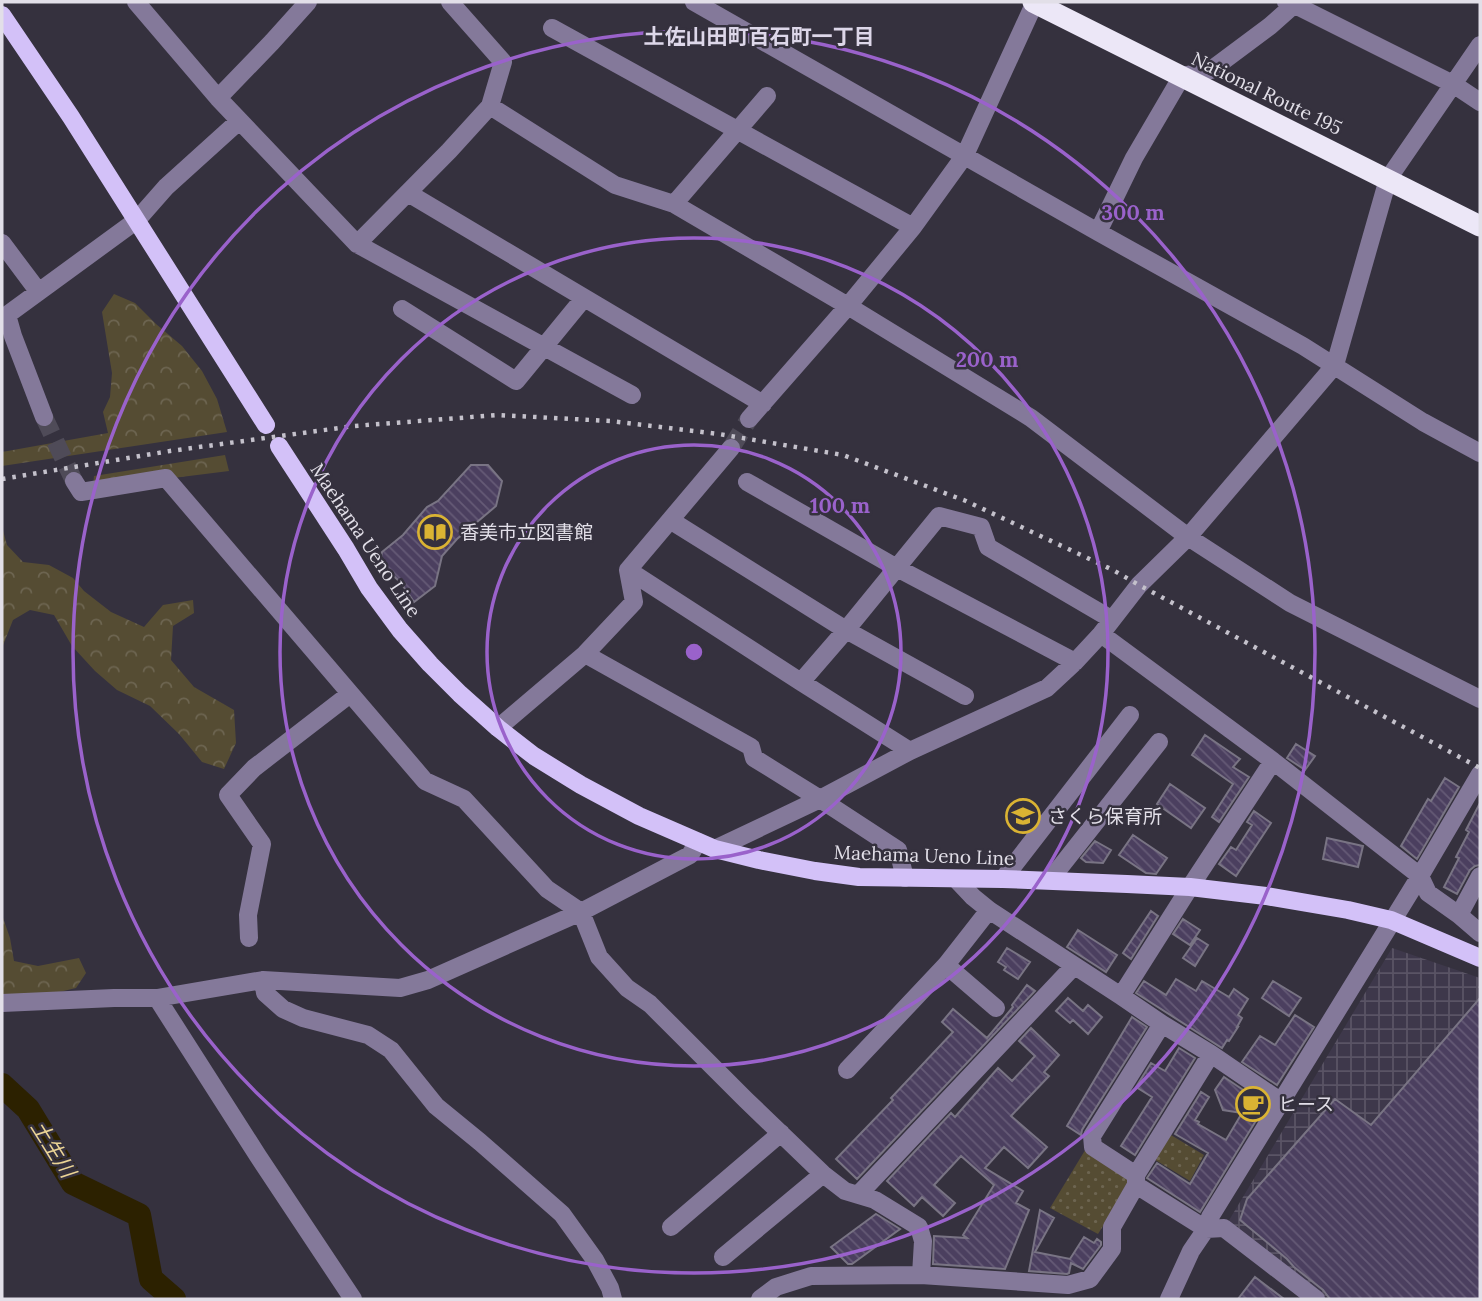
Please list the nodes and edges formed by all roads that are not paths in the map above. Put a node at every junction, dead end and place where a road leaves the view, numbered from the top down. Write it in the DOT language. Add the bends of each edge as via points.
graph roads {
  1 [pos="136,2"];
  2 [pos="308,2"];
  3 [pos="450,2"];
  4 [pos="694,2"];
  5 [pos="1034,2"];
  6 [pos="1292,3"];
  7 [pos="2,15"];
  8 [pos="552,28"];
  9 [pos="1480,46"];
  10 [pos="1182,76"];
  11 [pos="1453,84"];
  12 [pos="766,96"];
  13 [pos="218,98"];
  14 [pos="1480,102"];
  15 [pos="490,106"];
  16 [pos="239,121"];
  17 [pos="738,130"];
  18 [pos="965,155"];
  19 [pos="1388,179"];
  20 [pos="408,193"];
  21 [pos="674,204"];
  22 [pos="137,220"];
  23 [pos="1480,226"];
  24 [pos="913,228"];
  25 [pos="1098,232"];
  26 [pos="2,243"];
  27 [pos="357,244"];
  28 [pos="38,291"];
  29 [pos="584,298"];
  30 [pos="848,306"];
  31 [pos="402,309"];
  32 [pos="544,347"];
  33 [pos="1335,365"];
  34 [pos="632,395"];
  35 [pos="763,404"];
  36 [pos="44,417"];
  37 [pos="749,419"];
  38 [pos="266,425"];
  39 [pos="279,446"];
  40 [pos="731,448"];
  41 [pos="1480,453"];
  42 [pos="74,481"];
  43 [pos="747,482"];
  44 [pos="670,520"];
  45 [pos="1188,537"];
  46 [pos="897,568"];
  47 [pos="628,570"];
  48 [pos="1111,619"];
  49 [pos="846,630"];
  50 [pos="1101,634"];
  51 [pos="585,654"];
  52 [pos="1075,662"];
  53 [pos="800,682"];
  54 [pos="350,694"];
  55 [pos="965,696"];
  56 [pos="1480,699"];
  57 [pos="1130,715"];
  58 [pos="498,728"];
  59 [pos="1159,742"];
  60 [pos="910,751"];
  61 [pos="1273,761"];
  62 [pos="1480,774"];
  63 [pos="820,799"];
  64 [pos="706,846"];
  65 [pos="1419,876"];
  66 [pos="1480,876"];
  67 [pos="905,878"];
  68 [pos="956,878"];
  69 [pos="1003,879"];
  70 [pos="1049,880"];
  71 [pos="1190,887"];
  72 [pos="989,910"];
  73 [pos="581,912"];
  74 [pos="1459,915"];
  75 [pos="1391,920"];
  76 [pos="1480,933"];
  77 [pos="249,937"];
  78 [pos="1480,958"];
  79 [pos="946,965"];
  80 [pos="1074,966"];
  81 [pos="262,980"];
  82 [pos="1122,996"];
  83 [pos="157,998"];
  84 [pos="2,1003"];
  85 [pos="997,1007"];
  86 [pos="1162,1024"];
  87 [pos="1211,1054"];
  88 [pos="847,1070"];
  89 [pos="1280,1101"];
  90 [pos="781,1133"];
  91 [pos="822,1174"];
  92 [pos="1136,1180"];
  93 [pos="858,1195"];
  94 [pos="671,1227"];
  95 [pos="1206,1229"];
  96 [pos="723,1257"];
  97 [pos="921,1275"];
  98 [pos="353,1299"];
  99 [pos="613,1299"];
  100 [pos="760,1299"];
  101 [pos="1169,1299"];
  102 [pos="1316,1299"];
  1 -- 13 [label="street"];
  2 -- 13 [label="street"];
  3 -- 15 [label="street" via="503,62"];
  4 -- 18 [label="street"];
  5 -- 10 [label="highway, National Route 195"];
  5 -- 18 [label="street"];
  6 -- 10 [label="street" via="1270,26 1211,70"];
  6 -- 11 [label="street"];
  7 -- 22 [label="main road"];
  8 -- 17 [label="street"];
  9 -- 11 [label="street"];
  10 -- 19 [label="highway, National Route 195"];
  10 -- 25 [label="street"];
  11 -- 14 [label="street"];
  11 -- 19 [label="street"];
  12 -- 17 [label="street"];
  13 -- 16 [label="street"];
  15 -- 20 [label="street"];
  15 -- 21 [label="street" via="614,185"];
  16 -- 22 [label="street"];
  16 -- 27 [label="street"];
  17 -- 21 [label="street"];
  17 -- 24 [label="street"];
  18 -- 24 [label="street"];
  18 -- 25 [label="street"];
  19 -- 23 [label="highway, National Route 195"];
  19 -- 33 [label="street"];
  20 -- 27 [label="street"];
  20 -- 29 [label="street"];
  21 -- 30 [label="street"];
  22 -- 28 [label="street"];
  22 -- 38 [label="main road"];
  24 -- 30 [label="street"];
  25 -- 33 [label="street"];
  26 -- 28 [label="street"];
  27 -- 32 [label="street"];
  28 -- 36 [label="street" via="7,315"];
  29 -- 32 [label="street"];
  29 -- 35 [label="street"];
  30 -- 35 [label="street"];
  30 -- 45 [label="street" via="1031,418"];
  31 -- 32 [label="street" via="516,382"];
  32 -- 34 [label="street"];
  33 -- 41 [label="street"];
  33 -- 45 [label="street"];
  35 -- 37 [label="street"];
  39 -- 58 [label="main road, Maehama Ueno Line" via="400,630"];
  40 -- 44 [label="street"];
  42 -- 54 [label="street" via="81,492 166,478"];
  43 -- 46 [label="street"];
  44 -- 47 [label="street"];
  44 -- 49 [label="street"];
  45 -- 48 [label="street"];
  45 -- 56 [label="street" via="1290,603"];
  46 -- 48 [label="street" via="939,516 981,527 988,547"];
  46 -- 49 [label="street"];
  46 -- 52 [label="street"];
  47 -- 51 [label="street" via="634,602"];
  47 -- 53 [label="street"];
  48 -- 50 [label="street"];
  49 -- 53 [label="street"];
  49 -- 55 [label="street"];
  50 -- 52 [label="street"];
  50 -- 61 [label="street"];
  51 -- 58 [label="street"];
  51 -- 63 [label="street" via="751,747 754,758"];
  52 -- 60 [label="street" via="1047,688"];
  53 -- 60 [label="street"];
  54 -- 73 [label="street" via="425,781 464,799 547,889"];
  54 -- 77 [label="street" via="254,768 228,795 262,844 248,915"];
  57 -- 69 [label="street"];
  58 -- 64 [label="main road, Maehama Ueno Line" via="581,785"];
  59 -- 70 [label="street"];
  60 -- 63 [label="street"];
  61 -- 65 [label="street"];
  61 -- 71 [label="street"];
  62 -- 65 [label="street"];
  63 -- 64 [label="street"];
  63 -- 67 [label="street" via="898,850"];
  64 -- 67 [label="main road, Maehama Ueno Line" via="815,871"];
  64 -- 73 [label="street"];
  65 -- 74 [label="street" via="1428,893"];
  65 -- 75 [label="street"];
  66 -- 74 [label="street"];
  67 -- 68 [label="main road, Maehama Ueno Line"];
  68 -- 69 [label="main road, Maehama Ueno Line"];
  68 -- 72 [label="street"];
  69 -- 70 [label="main road, Maehama Ueno Line"];
  70 -- 71 [label="main road, Maehama Ueno Line"];
  71 -- 75 [label="main road, Maehama Ueno Line"];
  71 -- 82 [label="street"];
  72 -- 79 [label="street"];
  72 -- 80 [label="street"];
  73 -- 81 [label="street" via="400,988"];
  73 -- 90 [label="street" via="599,957 627,988 650,1004"];
  74 -- 76 [label="street"];
  75 -- 78 [label="main road, Maehama Ueno Line"];
  75 -- 89 [label="street"];
  79 -- 85 [label="street"];
  79 -- 88 [label="street"];
  80 -- 82 [label="street"];
  80 -- 93 [label="street"];
  81 -- 83 [label="street"];
  81 -- 99 [label="street" via="265,993 283,1009 368,1035 391,1050 436,1106 562,1214 595,1260"];
  82 -- 86 [label="street"];
  83 -- 84 [label="street"];
  83 -- 98 [label="street"];
  86 -- 87 [label="street"];
  86 -- 92 [label="street" via="1092,1136 1093,1147"];
  87 -- 89 [label="street"];
  87 -- 92 [label="street"];
  89 -- 95 [label="street"];
  90 -- 91 [label="street"];
  90 -- 94 [label="street"];
  91 -- 93 [label="street"];
  91 -- 96 [label="street"];
  92 -- 95 [label="street"];
  92 -- 97 [label="street" via="1112,1227 1112,1249 1090,1279 1068,1286"];
  93 -- 97 [label="street" via="919,1227"];
  95 -- 101 [label="street"];
  95 -- 102 [label="street" via="1224,1228"];
  97 -- 100 [label="street" via="811,1276 776,1287"];
}
